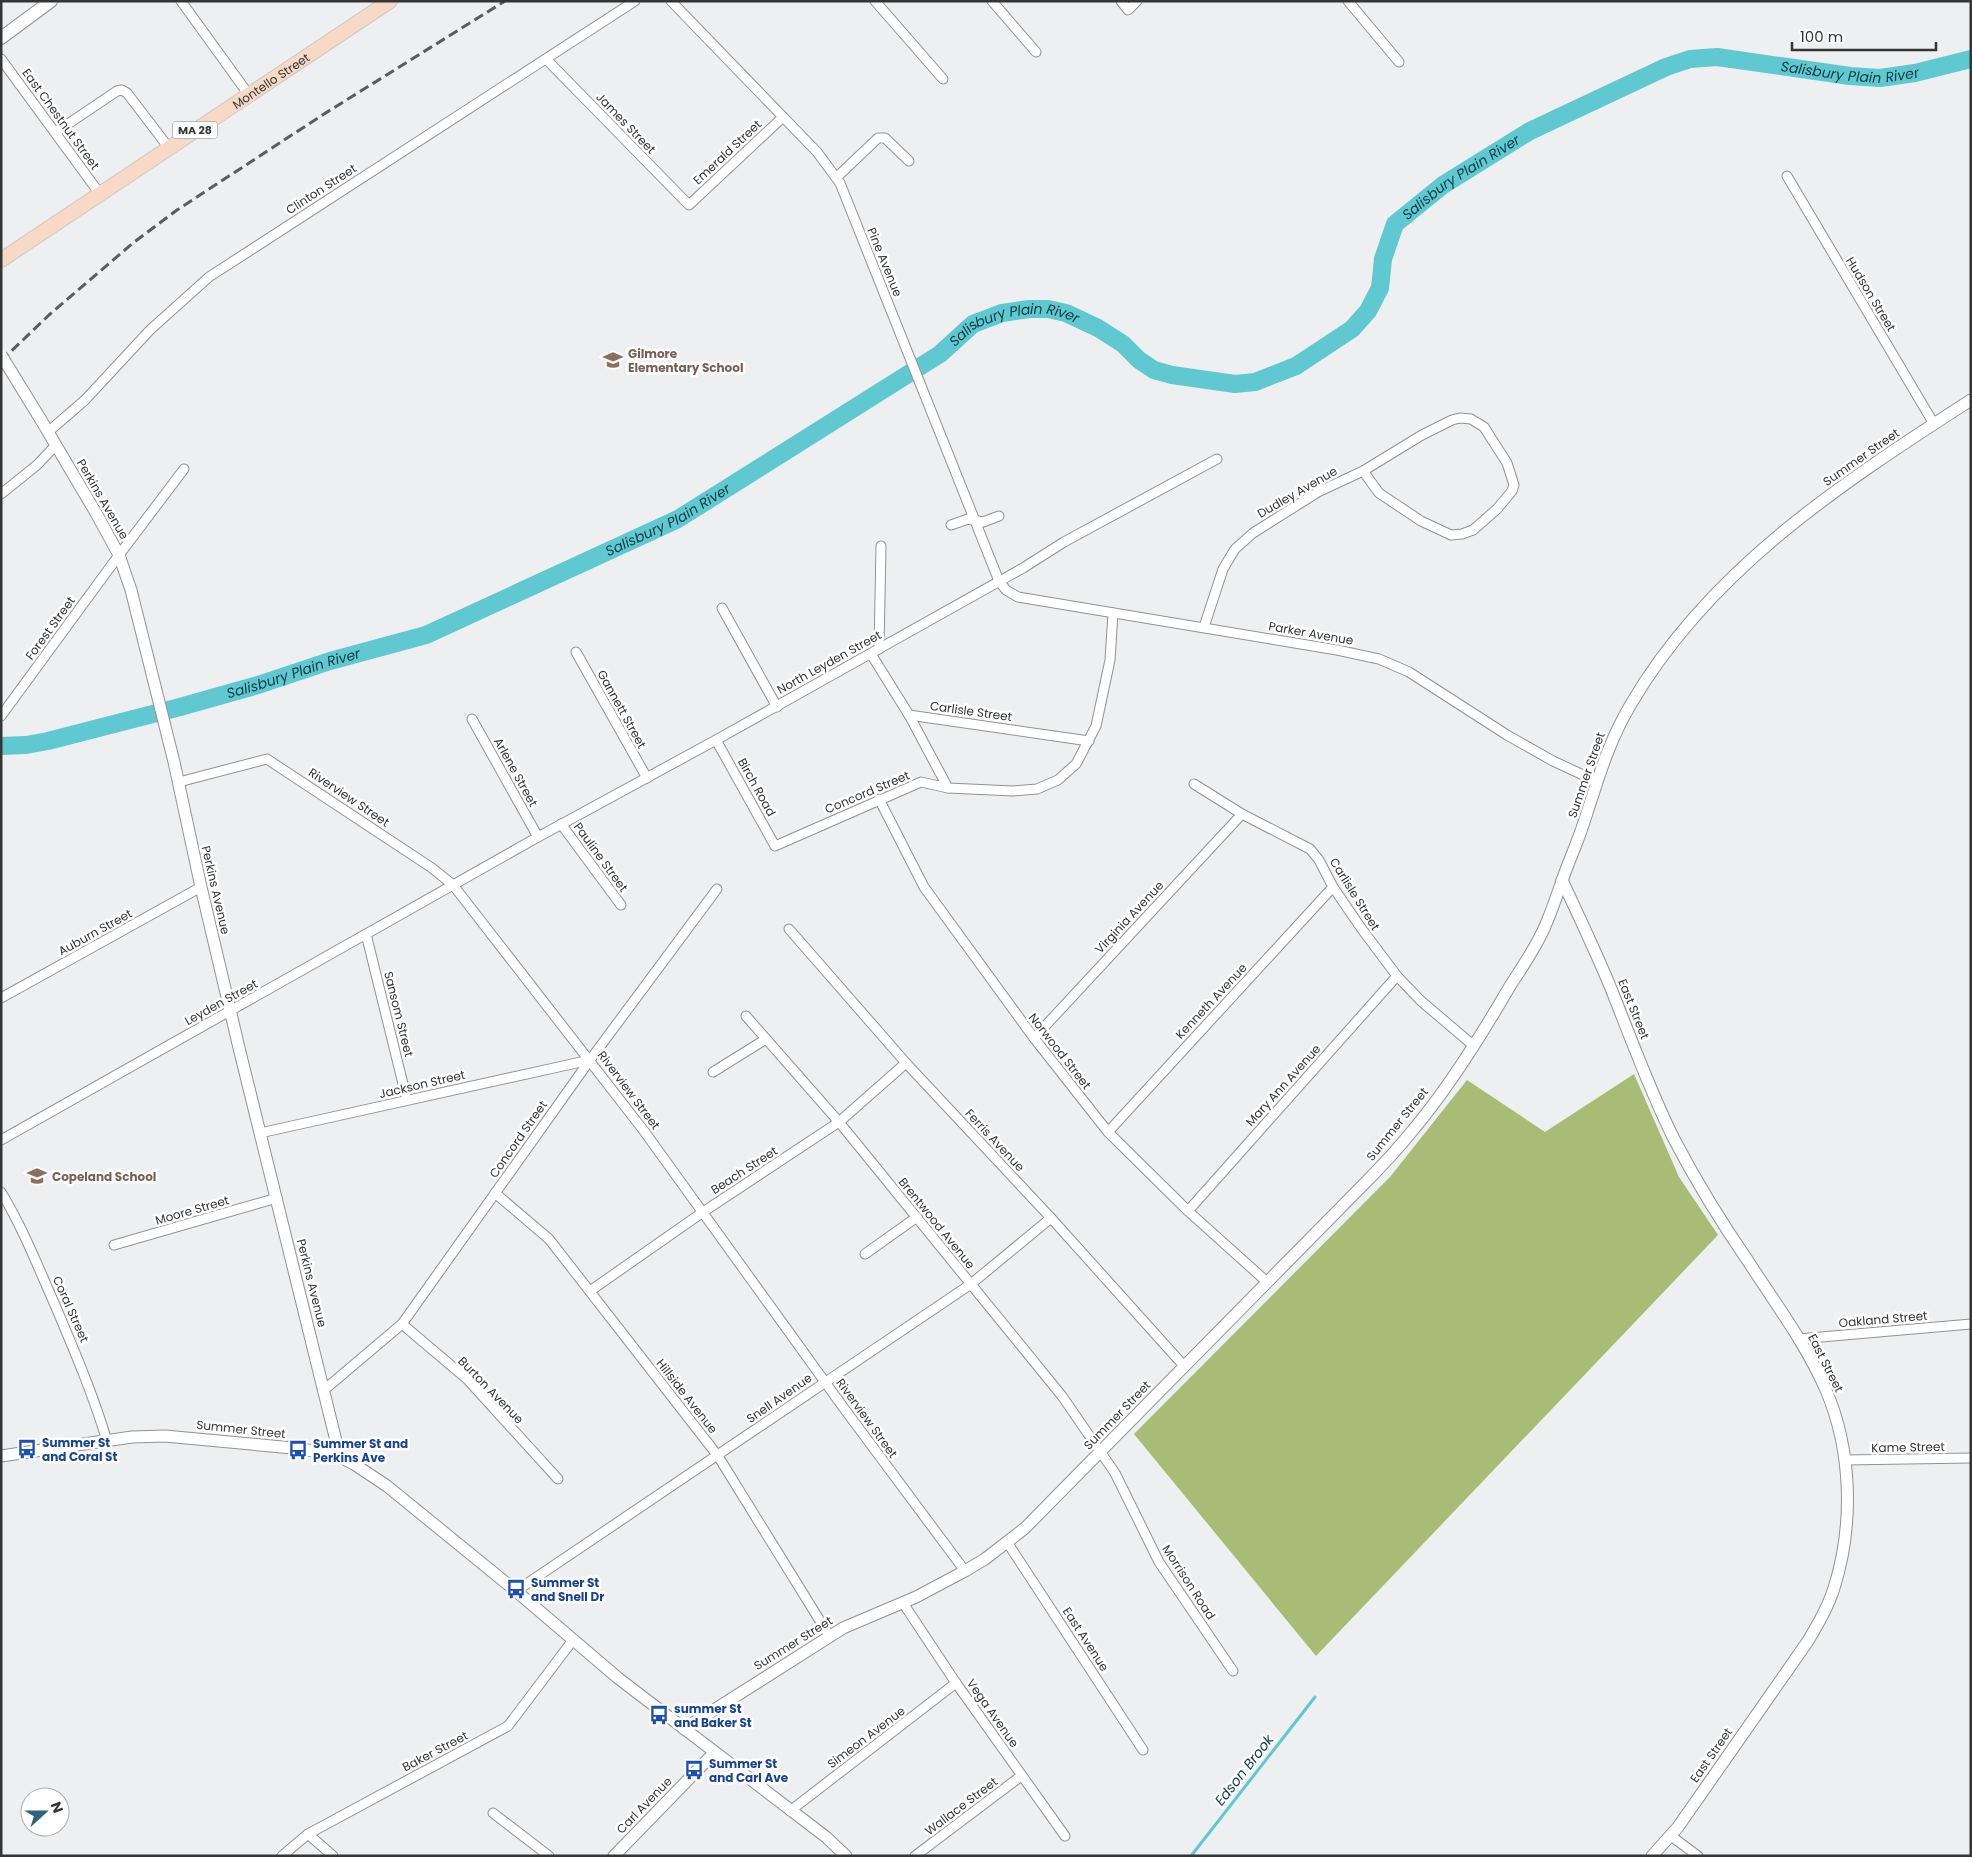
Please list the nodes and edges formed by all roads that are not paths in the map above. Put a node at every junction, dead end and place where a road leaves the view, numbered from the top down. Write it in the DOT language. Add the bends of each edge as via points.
graph roads {
  1 [pos="51,1"];
  2 [pos="181,1"];
  3 [pos="390,1"];
  4 [pos="635,1"];
  5 [pos="671,1"];
  6 [pos="875,1"];
  7 [pos="992,1"];
  8 [pos="1121,1"];
  9 [pos="1137,1"];
  10 [pos="1348,1"];
  11 [pos="1,38"];
  12 [pos="1036,52"];
  13 [pos="1,59"];
  14 [pos="546,59"];
  15 [pos="1399,62"];
  16 [pos="943,80"];
  17 [pos="249,95"];
  18 [pos="783,117"];
  19 [pos="56,132"];
  20 [pos="169,148"];
  21 [pos="909,161"];
  22 [pos="1787,176"];
  23 [pos="837,177"];
  24 [pos="100,194"];
  25 [pos="689,205"];
  26 [pos="1,260"];
  27 [pos="1,355"];
  28 [pos="1971,400"];
  29 [pos="1934,424"];
  30 [pos="48,432"];
  31 [pos="55,446"];
  32 [pos="1216,459"];
  33 [pos="184,469"];
  34 [pos="1363,471"];
  35 [pos="1,494"];
  36 [pos="1000,516"];
  37 [pos="975,521"];
  38 [pos="951,525"];
  39 [pos="881,546"];
  40 [pos="119,555"];
  41 [pos="999,581"];
  42 [pos="722,608"];
  43 [pos="1113,613"];
  44 [pos="1204,627"];
  45 [pos="879,648"];
  46 [pos="576,652"];
  47 [pos="871,654"];
  48 [pos="777,706"];
  49 [pos="909,715"];
  50 [pos="1,716"];
  51 [pos="472,719"];
  52 [pos="716,740"];
  53 [pos="1089,741"];
  54 [pos="647,778"];
  55 [pos="1596,781"];
  56 [pos="179,782"];
  57 [pos="1194,784"];
  58 [pos="948,788"];
  59 [pos="879,799"];
  60 [pos="1242,814"];
  61 [pos="561,824"];
  62 [pos="538,837"];
  63 [pos="775,846"];
  64 [pos="1562,880"];
  65 [pos="453,885"];
  66 [pos="201,887"];
  67 [pos="1333,887"];
  68 [pos="717,889"];
  69 [pos="621,906"];
  70 [pos="790,929"];
  71 [pos="366,934"];
  72 [pos="1397,976"];
  73 [pos="1,998"];
  74 [pos="230,1011"];
  75 [pos="746,1016"];
  76 [pos="1034,1038"];
  77 [pos="766,1040"];
  78 [pos="1474,1046"];
  79 [pos="590,1060"];
  80 [pos="906,1063"];
  81 [pos="713,1072"];
  82 [pos="407,1100"];
  83 [pos="838,1122"];
  84 [pos="1108,1132"];
  85 [pos="260,1133"];
  86 [pos="1,1140"];
  87 [pos="1,1192"];
  88 [pos="495,1194"];
  89 [pos="277,1198"];
  90 [pos="1188,1211"];
  91 [pos="703,1212"];
  92 [pos="917,1217"];
  93 [pos="1051,1218"];
  94 [pos="114,1245"];
  95 [pos="865,1254"];
  96 [pos="1267,1282"];
  97 [pos="971,1284"];
  98 [pos="590,1291"];
  99 [pos="402,1324"];
  100 [pos="1971,1324"];
  101 [pos="1798,1339"];
  102 [pos="1184,1366"];
  103 [pos="825,1382"];
  104 [pos="324,1390"];
  105 [pos="107,1440"];
  106 [pos="1101,1451"];
  107 [pos="1,1456"];
  108 [pos="718,1456"];
  109 [pos="340,1457"];
  110 [pos="1971,1458"];
  111 [pos="1845,1460"];
  112 [pos="558,1479"];
  113 [pos="1007,1542"];
  114 [pos="965,1571"];
  115 [pos="516,1591"];
  116 [pos="903,1603"];
  117 [pos="830,1637"];
  118 [pos="574,1640"];
  119 [pos="1233,1671"];
  120 [pos="956,1683"];
  121 [pos="684,1729"];
  122 [pos="1143,1750"];
  123 [pos="714,1753"];
  124 [pos="1021,1776"];
  125 [pos="790,1811"];
  126 [pos="493,1812"];
  127 [pos="308,1834"];
  128 [pos="1065,1836"];
  129 [pos="1670,1836"];
  130 [pos="282,1856"];
  131 [pos="333,1856"];
  132 [pos="549,1856"];
  133 [pos="614,1856"];
  134 [pos="846,1856"];
  135 [pos="915,1856"];
  136 [pos="1652,1856"];
  137 [pos="1698,1856"];
  1 -- 11 [label="main road"];
  2 -- 17 [label="street"];
  3 -- 17 [label="main road, Montello Street / MA 28"];
  4 -- 14 [label="street, Clinton Street"];
  5 -- 18 [label="street, Pine Avenue"];
  6 -- 16 [label="street"];
  7 -- 12 [label="street"];
  8 -- 9 [label="street" via="1128,10"];
  10 -- 15 [label="street"];
  13 -- 19 [label="street, East Chestnut Street"];
  14 -- 25 [label="street, James Street"];
  14 -- 30 [label="street, Clinton Street" via="209,277 150,330 85,400"];
  17 -- 20 [label="main road, Montello Street / MA 28"];
  18 -- 23 [label="street, Pine Avenue"];
  18 -- 25 [label="street, Emerald Street"];
  19 -- 20 [label="street" via="122,90"];
  19 -- 24 [label="street, East Chestnut Street"];
  20 -- 24 [label="main road, Montello Street / MA 28"];
  21 -- 23 [label="street" via="885,138 878,138"];
  22 -- 29 [label="street, Hudson Street"];
  23 -- 37 [label="street, Pine Avenue"];
  24 -- 26 [label="main road, Montello Street / MA 28"];
  27 -- 30 [label="street, Perkins Avenue, bridge"];
  28 -- 29 [label="street, Summer Street"];
  29 -- 55 [label="street, Summer Street" via="1841,486 1725,582 1648,676 1617,729"];
  30 -- 31 [label="street, Perkins Avenue"];
  31 -- 35 [label="street" via="37,466"];
  31 -- 40 [label="street, Perkins Avenue"];
  32 -- 41 [label="street, North Leyden Street"];
  33 -- 40 [label="street, Forest Street"];
  34 -- 34 [label="street, Dudley Avenue" via="1422,435 1448,422 1465,418 1484,427 1503,455 1514,485 1497,509 1473,530 1451,535 1434,528 1379,493"];
  34 -- 44 [label="street, Dudley Avenue" via="1277,516 1244,541 1223,568"];
  36 -- 37 [label="street" via="983,522"];
  37 -- 38 [label="street" via="968,519"];
  37 -- 41 [label="street, Pine Avenue"];
  39 -- 45 [label="street"];
  40 -- 50 [label="street, Forest Street"];
  40 -- 56 [label="street, Perkins Avenue" via="131,590"];
  41 -- 43 [label="street, Parker Avenue" via="1018,597"];
  41 -- 45 [label="street, North Leyden Street"];
  42 -- 48 [label="street"];
  43 -- 44 [label="street, Parker Avenue"];
  43 -- 53 [label="street, Concord Street" via="1107,674 1098,718"];
  44 -- 55 [label="street, Parker Avenue" via="1389,662 1506,735"];
  45 -- 47 [label="street, North Leyden Street"];
  46 -- 54 [label="street, Gannett Street"];
  47 -- 48 [label="street, North Leyden Street"];
  47 -- 49 [label="street"];
  48 -- 52 [label="street, North Leyden Street"];
  49 -- 53 [label="street, Carlisle Street"];
  49 -- 58 [label="street"];
  51 -- 62 [label="street, Arlene Street"];
  52 -- 54 [label="street, North Leyden Street"];
  52 -- 63 [label="street, Birch Road"];
  53 -- 58 [label="street, Concord Street" via="1070,770 1044,787 1013,791"];
  54 -- 61 [label="street, North Leyden Street"];
  55 -- 64 [label="street, Summer Street"];
  56 -- 65 [label="street, Riverview Street" via="267,759"];
  56 -- 66 [label="street, Perkins Avenue"];
  57 -- 60 [label="street, Carlisle Street"];
  58 -- 59 [label="street, Concord Street" via="921,782"];
  59 -- 63 [label="street, Concord Street"];
  59 -- 76 [label="street, Norwood Street" via="924,887"];
  60 -- 67 [label="street, Carlisle Street" via="1310,848"];
  60 -- 76 [label="street, Virginia Avenue"];
  61 -- 62 [label="street, North Leyden Street"];
  61 -- 69 [label="street, Pauline Street"];
  62 -- 65 [label="street, North Leyden Street"];
  64 -- 78 [label="street, Summer Street" via="1545,928"];
  64 -- 101 [label="street, East Street" via="1673,1137 1720,1218"];
  65 -- 71 [label="street, Leyden Street"];
  65 -- 79 [label="street, Riverview Street"];
  66 -- 73 [label="street, Auburn Street"];
  66 -- 74 [label="street, Perkins Avenue"];
  67 -- 72 [label="street, Carlisle Street"];
  67 -- 84 [label="street, Kenneth Avenue"];
  68 -- 79 [label="street, Concord Street"];
  70 -- 80 [label="street, Ferris Avenue"];
  71 -- 74 [label="street, Leyden Street"];
  71 -- 82 [label="street, Sansom Street"];
  72 -- 78 [label="street, Carlisle Street"];
  72 -- 90 [label="street, Mary Ann Avenue"];
  74 -- 85 [label="street, Perkins Avenue"];
  74 -- 86 [label="street, Leyden Street"];
  75 -- 77 [label="street, Brentwood Avenue"];
  76 -- 84 [label="street, Norwood Street"];
  77 -- 81 [label="street"];
  77 -- 83 [label="street, Brentwood Avenue"];
  78 -- 96 [label="street, Summer Street" via="1402,1144"];
  79 -- 82 [label="street, Jackson Street"];
  79 -- 88 [label="street, Concord Street"];
  79 -- 91 [label="street, Riverview Street"];
  80 -- 83 [label="street, Beach Street"];
  80 -- 93 [label="street, Ferris Avenue"];
  82 -- 85 [label="street, Jackson Street"];
  83 -- 91 [label="street, Beach Street"];
  83 -- 92 [label="street, Brentwood Avenue"];
  84 -- 90 [label="street, Norwood Street"];
  85 -- 89 [label="street, Perkins Avenue"];
  87 -- 105 [label="street, Coral Street" via="18,1220 78,1356"];
  88 -- 98 [label="street, Hillside Avenue" via="548,1239"];
  88 -- 99 [label="street, Concord Street"];
  89 -- 94 [label="street, Moore Street"];
  89 -- 104 [label="street, Perkins Avenue"];
  90 -- 96 [label="street, Norwood Street"];
  91 -- 98 [label="street, Beach Street"];
  91 -- 103 [label="street, Riverview Street"];
  92 -- 95 [label="street"];
  92 -- 97 [label="street, Brentwood Avenue"];
  93 -- 97 [label="street, Snell Avenue"];
  93 -- 102 [label="street, Ferris Avenue"];
  96 -- 102 [label="street, Summer Street"];
  97 -- 103 [label="street, Snell Avenue"];
  97 -- 106 [label="street, Brentwood Avenue" via="1042,1369"];
  98 -- 108 [label="street, Hillside Avenue"];
  99 -- 104 [label="street, Concord Street"];
  99 -- 112 [label="street, Burton Avenue" via="467,1379"];
  100 -- 101 [label="street, Oakland Street"];
  101 -- 111 [label="street, East Street" via="1834,1413"];
  102 -- 106 [label="street, Summer Street"];
  103 -- 108 [label="street, Snell Avenue"];
  103 -- 114 [label="street, Riverview Street"];
  104 -- 109 [label="street, Perkins Avenue"];
  105 -- 107 [label="street, Summer Street"];
  105 -- 109 [label="street, Summer Street" via="180,1436 288,1447"];
  106 -- 113 [label="street, Summer Street"];
  106 -- 119 [label="street, Morrison Road" via="1159,1562"];
  108 -- 115 [label="street, Snell Avenue"];
  108 -- 117 [label="street, Hillside Avenue"];
  109 -- 115 [label="street, Summer Street" via="387,1486"];
  110 -- 111 [label="street, Kame Street"];
  111 -- 129 [label="street, East Street" via="1847,1527 1834,1589 1823,1615 1792,1665"];
  113 -- 114 [label="street, Summer Street"];
  113 -- 122 [label="street, East Avenue"];
  114 -- 116 [label="street, Summer Street"];
  115 -- 118 [label="street, Summer Street"];
  116 -- 117 [label="street, Summer Street" via="843,1628"];
  116 -- 120 [label="street, Vega Avenue"];
  117 -- 121 [label="street, Summer Street"];
  118 -- 121 [label="street, Summer Street"];
  118 -- 127 [label="street, Baker Street" via="508,1726"];
  120 -- 124 [label="street, Vega Avenue"];
  120 -- 125 [label="street, Simeon Avenue"];
  121 -- 123 [label="street, Summer Street"];
  123 -- 125 [label="street, Summer Street"];
  123 -- 133 [label="street, Carl Avenue"];
  124 -- 128 [label="street, Vega Avenue"];
  124 -- 135 [label="street, Wallace Street"];
  125 -- 134 [label="street, Summer Street"];
  126 -- 132 [label="street"];
  127 -- 130 [label="street, Baker Street"];
  127 -- 131 [label="street"];
  129 -- 136 [label="street, East Street"];
  129 -- 137 [label="street"];
}
